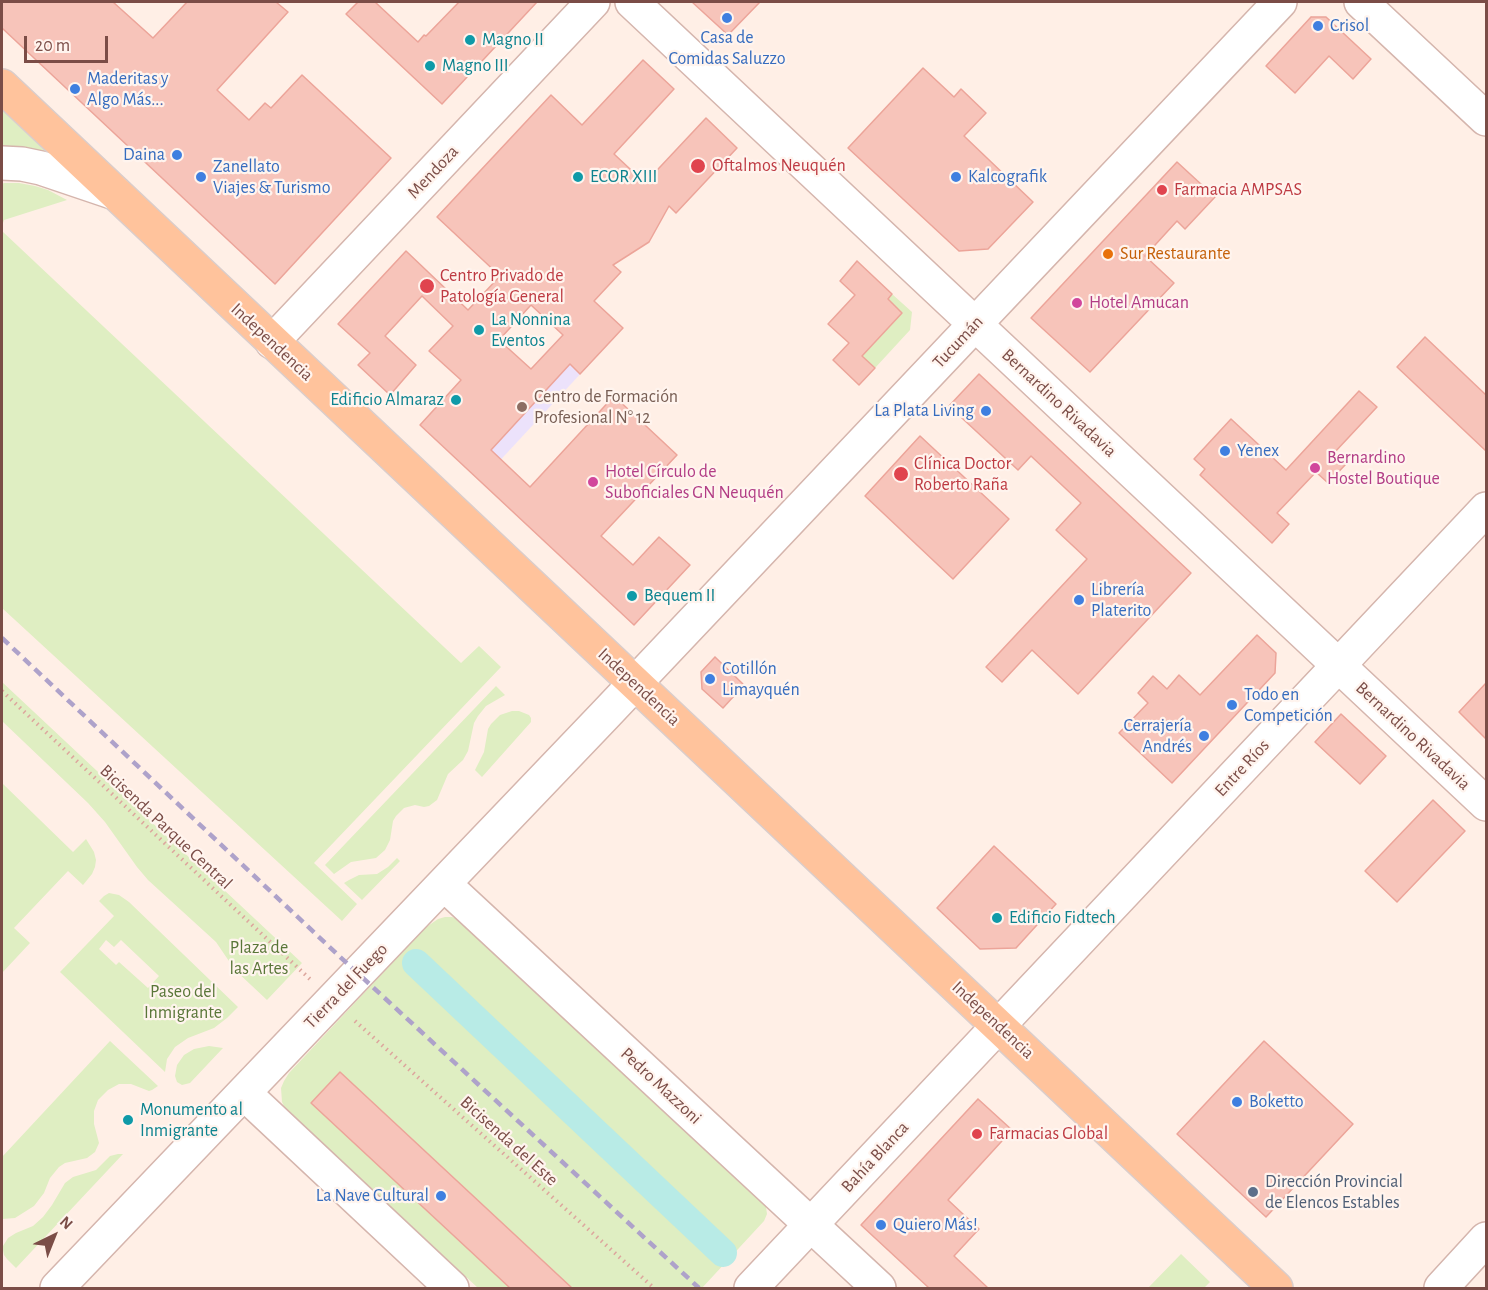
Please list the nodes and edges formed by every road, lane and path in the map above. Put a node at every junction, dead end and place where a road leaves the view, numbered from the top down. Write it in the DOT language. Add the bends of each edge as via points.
graph roads {
  1 [pos="593,2"];
  2 [pos="632,2"];
  3 [pos="1280,2"];
  4 [pos="1361,2"];
  5 [pos="2,86"];
  6 [pos="1486,119"];
  7 [pos="2,163"];
  8 [pos="115,193"];
  9 [pos="975,324"];
  10 [pos="273,342"];
  11 [pos="1486,510"];
  12 [pos="1339,665"];
  13 [pos="635,683"];
  14 [pos="2,691"];
  15 [pos="1486,804"];
  16 [pos="444,884"];
  17 [pos="312,982"];
  18 [pos="355,1021"];
  19 [pos="999,1026"];
  20 [pos="244,1093"];
  21 [pos="811,1225"];
  22 [pos="1486,1239"];
  23 [pos="57,1288"];
  24 [pos="452,1288"];
  25 [pos="654,1288"];
  26 [pos="751,1288"];
  27 [pos="879,1288"];
  28 [pos="1276,1288"];
  29 [pos="1441,1288"];
  1 -- 10 [label="street, Mendoza"];
  2 -- 9 [label="street, Bernardino Rivadavia"];
  3 -- 9 [label="street, Tucumán"];
  4 -- 6 [label="street"];
  5 -- 8 [label="main road, Independencia"];
  7 -- 8 [label="street" via="41,168"];
  8 -- 10 [label="main road, Independencia"];
  9 -- 12 [label="street, Bernardino Rivadavia"];
  9 -- 13 [label="street, Tucumán"];
  10 -- 13 [label="main road, Independencia"];
  11 -- 12 [label="street, Entre Ríos"];
  12 -- 15 [label="street, Bernardino Rivadavia"];
  12 -- 19 [label="street, Entre Ríos"];
  13 -- 16 [label="street, Tierra del Fuego"];
  13 -- 19 [label="main road, Independencia"];
  14 -- 17 [label="path, Bicisenda Parque Central"];
  16 -- 20 [label="street, Tierra del Fuego"];
  16 -- 21 [label="street, Pedro Mazzoni"];
  18 -- 25 [label="path, Bicisenda del Este"];
  19 -- 21 [label="street, Bahía Blanca"];
  19 -- 28 [label="main road, Independencia"];
  20 -- 23 [label="street, Tierra del Fuego"];
  20 -- 24 [label="street"];
  21 -- 26 [label="street, Bahía Blanca"];
  21 -- 27 [label="street, Pedro Mazzoni"];
  22 -- 29 [label="street"];
}
